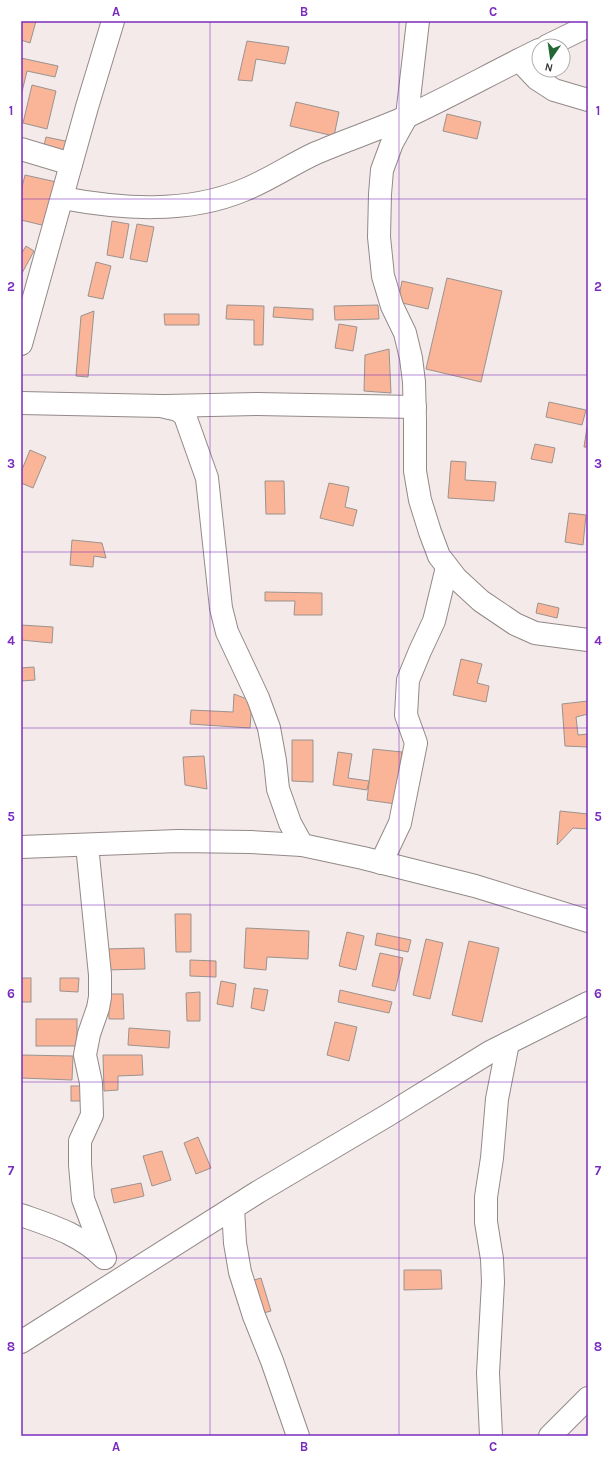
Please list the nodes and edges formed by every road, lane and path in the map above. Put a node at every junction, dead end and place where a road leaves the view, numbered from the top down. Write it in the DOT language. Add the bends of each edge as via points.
graph roads {
  1 [pos="113,21"];
  2 [pos="418,21"];
  3 [pos="588,26"];
  4 [pos="563,38"];
  5 [pos="531,54"];
  6 [pos="519,60"];
  7 [pos="588,100"];
  8 [pos="407,116"];
  9 [pos="21,150"];
  10 [pos="71,164"];
  11 [pos="62,198"];
  12 [pos="22,340"];
  13 [pos="21,403"];
  14 [pos="161,406"];
  15 [pos="415,407"];
  16 [pos="447,567"];
  17 [pos="588,640"];
  18 [pos="88,845"];
  19 [pos="302,845"];
  20 [pos="21,847"];
  21 [pos="381,863"];
  22 [pos="588,921"];
  23 [pos="588,1003"];
  24 [pos="508,1043"];
  25 [pos="233,1208"];
  26 [pos="21,1215"];
  27 [pos="105,1258"];
  28 [pos="116,1282"];
  29 [pos="21,1342"];
  30 [pos="588,1398"];
  31 [pos="298,1436"];
  32 [pos="491,1436"];
  33 [pos="550,1436"];
  1 -- 10 [label="street"];
  2 -- 8 [label="street"];
  3 -- 4 [label="street"];
  5 -- 6 [label="street"];
  6 -- 7 [label="street" via="554,90"];
  6 -- 8 [label="street"];
  8 -- 11 [label="street" via="316,153 244,190 214,200 182,206 141,208"];
  8 -- 15 [label="street" via="392,143 382,170 379,236 383,276 392,306 405,333 411,358"];
  9 -- 10 [label="street"];
  10 -- 11 [label="street"];
  11 -- 12 [label="street"];
  13 -- 14 [label="street"];
  14 -- 15 [label="street" via="257,404"];
  14 -- 19 [label="street" via="178,410 185,416 207,478 221,608 227,632 269,728 278,789 290,823"];
  15 -- 16 [label="street" via="415,471 420,500 439,556"];
  16 -- 17 [label="street" via="481,601 515,624 535,633"];
  16 -- 21 [label="street" via="434,621 408,680 406,715 416,743 400,823"];
  18 -- 19 [label="street" via="178,841"];
  18 -- 20 [label="street"];
  18 -- 27 [label="street" via="100,997 85,1055 91,1083 92,1115 80,1142 80,1165 83,1199"];
  19 -- 21 [label="street"];
  21 -- 22 [label="street" via="475,886"];
  23 -- 24 [label="street"];
  24 -- 25 [label="street"];
  24 -- 32 [label="street" via="497,1099 486,1197 486,1222 492,1259 488,1373"];
  25 -- 28 [label="street"];
  25 -- 31 [label="street" via="240,1272"];
  26 -- 27 [label="street" via="78,1237"];
  27 -- 28 [label="street"];
  28 -- 29 [label="street"];
  30 -- 33 [label="street"];
}
